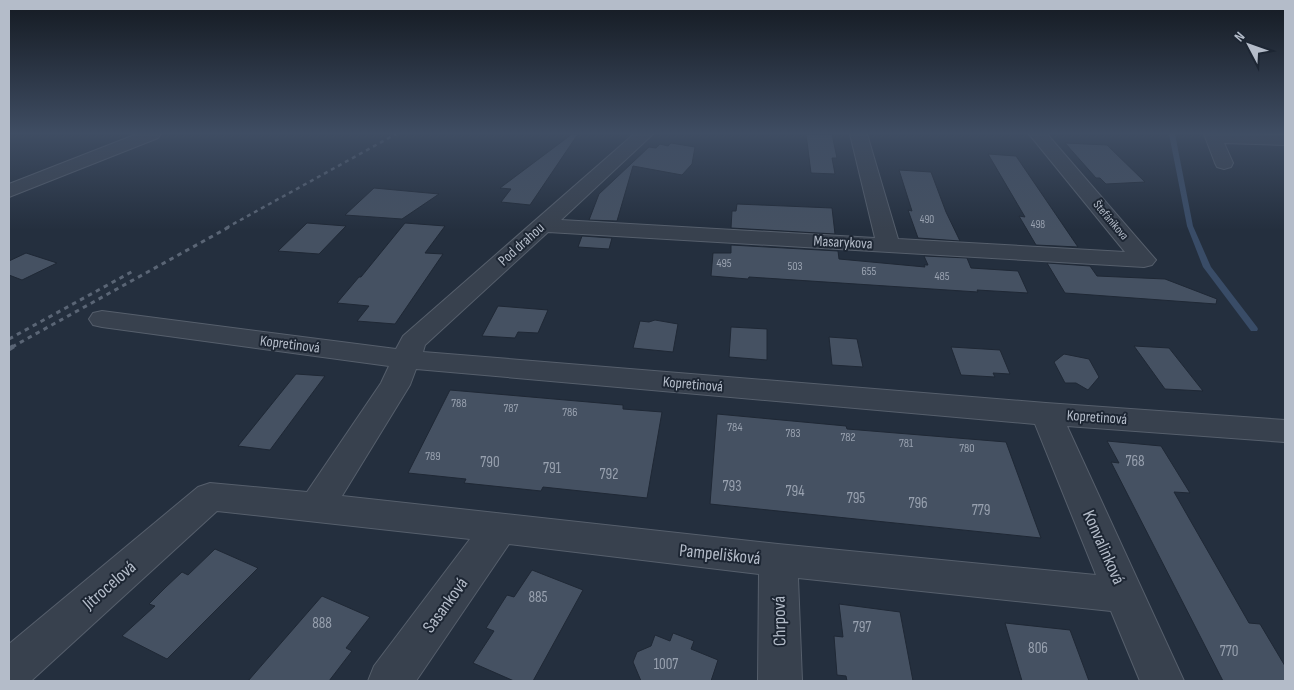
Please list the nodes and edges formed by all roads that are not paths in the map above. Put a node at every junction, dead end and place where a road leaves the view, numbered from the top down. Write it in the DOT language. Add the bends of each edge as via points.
graph roads {
  1 [pos="71,166"];
  2 [pos="608,166"];
  3 [pos="867,166"];
  4 [pos="1065,166"];
  5 [pos="9,191"];
  6 [pos="542,224"];
  7 [pos="888,245"];
  8 [pos="1144,260"];
  9 [pos="102,320"];
  10 [pos="405,359"];
  11 [pos="1046,414"];
  12 [pos="1285,431"];
  13 [pos="210,497"];
  14 [pos="316,507"];
  15 [pos="499,529"];
  16 [pos="778,560"];
  17 [pos="1125,595"];
  18 [pos="9,672"];
  19 [pos="390,681"];
  20 [pos="780,681"];
  21 [pos="1162,681"];
  1 -- 5 [label="street"];
  2 -- 6 [label="street, Pod drahou"];
  3 -- 7 [label="street"];
  4 -- 8 [label="street, Štefánikova"];
  6 -- 7 [label="street, Masarykova"];
  6 -- 10 [label="street, Pod drahou" via="413,342"];
  7 -- 8 [label="street, Masarykova"];
  9 -- 10 [label="street, Kopretinová"];
  10 -- 11 [label="street, Kopretinová"];
  10 -- 14 [label="street" via="395,385"];
  11 -- 12 [label="street, Kopretinová"];
  11 -- 17 [label="street, Konvalinková"];
  13 -- 14 [label="street, Pampelišková"];
  13 -- 18 [label="street, Jitrocelová"];
  14 -- 15 [label="street, Pampelišková"];
  15 -- 16 [label="street, Pampelišková"];
  15 -- 19 [label="street, Sasanková"];
  16 -- 17 [label="street, Pampelišková"];
  16 -- 20 [label="street, Chrpová"];
  17 -- 21 [label="street, Konvalinková"];
}
